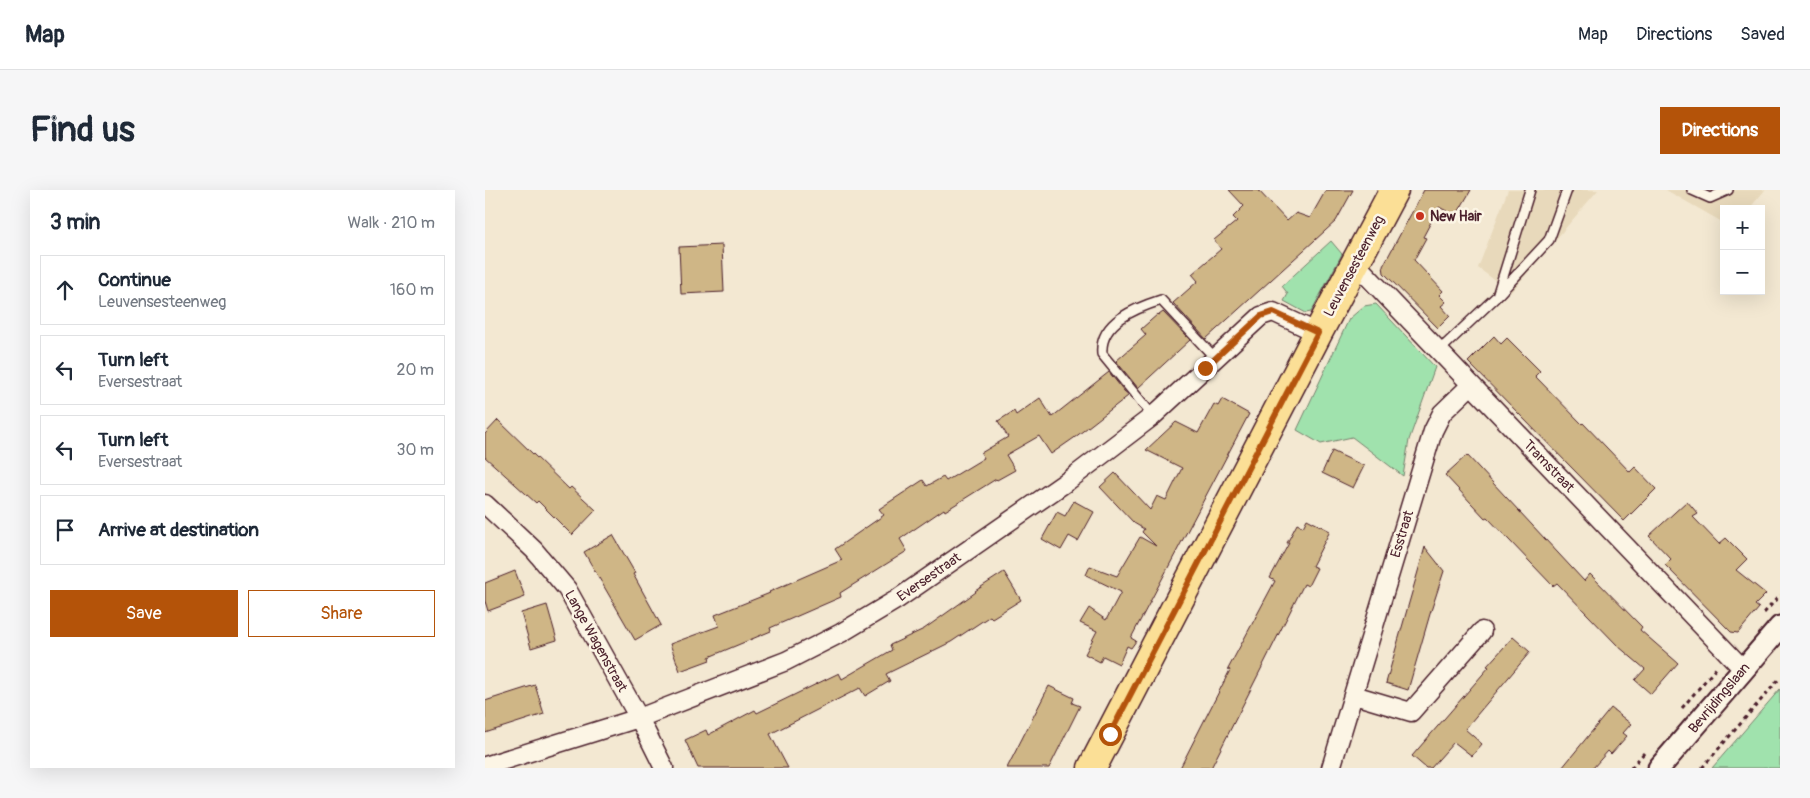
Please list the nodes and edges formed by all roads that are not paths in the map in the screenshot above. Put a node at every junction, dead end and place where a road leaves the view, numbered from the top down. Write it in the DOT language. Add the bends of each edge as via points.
graph roads {
  1 [pos="1394,190"];
  2 [pos="1530,190"];
  3 [pos="1567,190"];
  4 [pos="1692,190"];
  5 [pos="1728,190"];
  6 [pos="1355,263"];
  7 [pos="1497,296"];
  8 [pos="1318,333"];
  9 [pos="1439,351"];
  10 [pos="1216,359"];
  11 [pos="1471,385"];
  12 [pos="1153,416"];
  13 [pos="485,504"];
  14 [pos="1780,627"];
  15 [pos="1482,631"];
  16 [pos="1743,669"];
  17 [pos="1354,695"];
  18 [pos="639,718"];
  19 [pos="485,766"];
  20 [pos="664,768"];
  21 [pos="1092,768"];
  22 [pos="1331,768"];
  23 [pos="1659,768"];
  1 -- 6 [label="main road, Leuvensesteenweg"];
  2 -- 7 [label="lane"];
  3 -- 7 [label="lane" via="1549,240"];
  4 -- 5 [label="lane" via="1710,198"];
  6 -- 8 [label="main road, Leuvensesteenweg"];
  6 -- 9 [label="street, Tramstraat"];
  7 -- 9 [label="lane"];
  8 -- 10 [label="street, Eversestraat" via="1273,312 1261,316"];
  8 -- 21 [label="main road, Leuvensesteenweg"];
  9 -- 11 [label="street, Tramstraat"];
  10 -- 12 [label="street, Eversestraat"];
  10 -- 12 [label="lane" via="1161,300 1132,310 1113,324 1101,344 1102,354"];
  11 -- 16 [label="street, Tramstraat"];
  11 -- 17 [label="street, Esstraat" via="1441,413 1433,431"];
  12 -- 18 [label="street, Eversestraat" via="1069,480 896,600 841,633 786,661"];
  13 -- 18 [label="street, Lange Wagenstraat" via="534,550 567,589"];
  14 -- 16 [label="street, Bevrijdingslaan"];
  15 -- 17 [label="street" via="1411,712"];
  16 -- 23 [label="street, Bevrijdingslaan"];
  17 -- 22 [label="street, Esstraat"];
  18 -- 19 [label="street, Eversestraat"];
  18 -- 20 [label="street, Lange Wagenstraat"];
}
